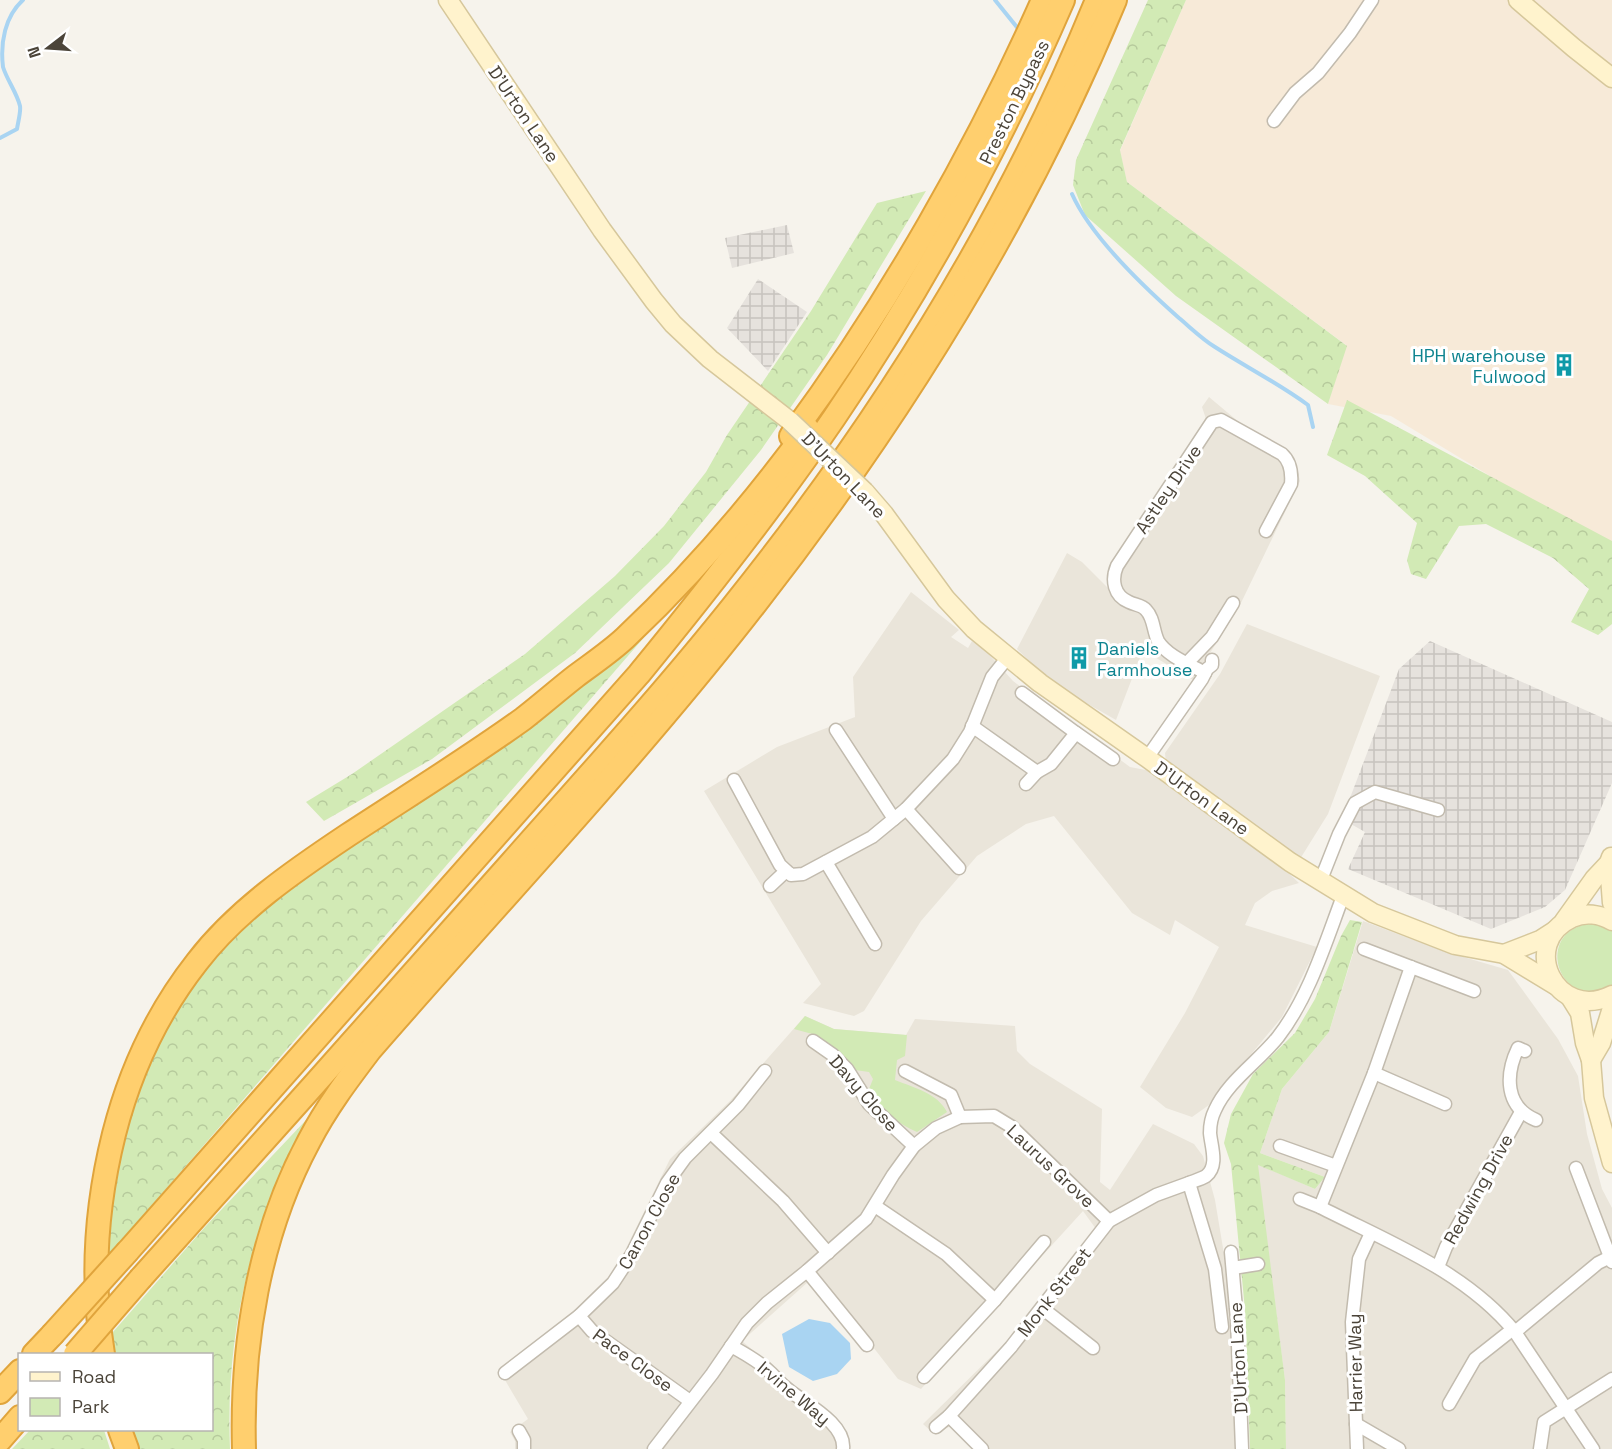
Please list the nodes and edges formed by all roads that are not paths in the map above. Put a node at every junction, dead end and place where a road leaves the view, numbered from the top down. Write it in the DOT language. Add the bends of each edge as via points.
graph roads {
  1 [pos="447,0"];
  2 [pos="1043,0"];
  3 [pos="1063,0"];
  4 [pos="1097,0"];
  5 [pos="1115,0"];
  6 [pos="1372,0"];
  7 [pos="1518,0"];
  8 [pos="1612,78"];
  9 [pos="1274,121"];
  10 [pos="964,203"];
  11 [pos="1266,531"];
  12 [pos="1233,603"];
  13 [pos="1008,657"];
  14 [pos="1212,660"];
  15 [pos="1187,663"];
  16 [pos="1205,673"];
  17 [pos="562,687"];
  18 [pos="1022,693"];
  19 [pos="972,726"];
  20 [pos="836,730"];
  21 [pos="1076,733"];
  22 [pos="1147,758"];
  23 [pos="1113,759"];
  24 [pos="1036,772"];
  25 [pos="734,780"];
  26 [pos="1026,784"];
  27 [pos="748,806"];
  28 [pos="906,809"];
  29 [pos="1438,810"];
  30 [pos="736,813"];
  31 [pos="894,819"];
  32 [pos="1611,859"];
  33 [pos="826,862"];
  34 [pos="959,868"];
  35 [pos="786,871"];
  36 [pos="1320,882"];
  37 [pos="770,886"];
  38 [pos="1344,896"];
  39 [pos="1612,903"];
  40 [pos="1612,921"];
  41 [pos="1560,925"];
  42 [pos="875,944"];
  43 [pos="1364,949"];
  44 [pos="1504,954"];
  45 [pos="1411,967"];
  46 [pos="1555,985"];
  47 [pos="1474,991"];
  48 [pos="1612,995"];
  49 [pos="1570,997"];
  50 [pos="1612,1008"];
  51 [pos="813,1041"];
  52 [pos="1525,1051"];
  53 [pos="1591,1060"];
  54 [pos="765,1071"];
  55 [pos="905,1071"];
  56 [pos="1374,1073"];
  57 [pos="1445,1104"];
  58 [pos="1521,1112"];
  59 [pos="960,1117"];
  60 [pos="1536,1120"];
  61 [pos="711,1133"];
  62 [pos="914,1146"];
  63 [pos="1280,1146"];
  64 [pos="1612,1163"];
  65 [pos="1336,1166"];
  66 [pos="1576,1168"];
  67 [pos="1189,1183"];
  68 [pos="1300,1199"];
  69 [pos="875,1206"];
  70 [pos="1320,1207"];
  71 [pos="1109,1221"];
  72 [pos="1371,1233"];
  73 [pos="1044,1242"];
  74 [pos="1231,1252"];
  75 [pos="828,1253"];
  76 [pos="1611,1260"];
  77 [pos="1258,1264"];
  78 [pos="1438,1267"];
  79 [pos="1233,1268"];
  80 [pos="807,1271"];
  81 [pos="613,1283"];
  82 [pos="995,1300"];
  83 [pos="1042,1308"];
  84 [pos="579,1316"];
  85 [pos="1222,1327"];
  86 [pos="1514,1330"];
  87 [pos="867,1345"];
  88 [pos="731,1346"];
  89 [pos="1093,1348"];
  90 [pos="35,1353"];
  91 [pos="76,1353"];
  92 [pos="103,1353"];
  93 [pos="18,1373"];
  94 [pos="505,1373"];
  95 [pos="924,1377"];
  96 [pos="1612,1379"];
  97 [pos="0,1392"];
  98 [pos="690,1401"];
  99 [pos="1449,1404"];
  100 [pos="1566,1408"];
  101 [pos="949,1416"];
  102 [pos="18,1420"];
  103 [pos="1356,1424"];
  104 [pos="936,1426"];
  105 [pos="120,1431"];
  106 [pos="519,1431"];
  107 [pos="0,1440"];
  108 [pos="127,1449"];
  109 [pos="244,1449"];
  110 [pos="524,1449"];
  111 [pos="654,1449"];
  112 [pos="843,1449"];
  113 [pos="982,1449"];
  114 [pos="1242,1449"];
  115 [pos="1357,1449"];
  116 [pos="1399,1449"];
  117 [pos="1540,1449"];
  118 [pos="1593,1449"];
  1 -- 13 [label="street, D'Urton Lane, bridge" via="602,230 673,324 710,359 790,421 865,492 946,598 974,629"];
  2 -- 17 [label="highway" via="945,194 815,403 761,476 674,577"];
  3 -- 10 [label="highway, Preston Bypass"];
  4 -- 91 [label="highway, bridge" via="1048,112 948,298 852,448 766,564 660,695"];
  5 -- 109 [label="highway" via="1063,119 1016,209 962,307 864,458 674,705 377,1042 329,1106 295,1168 265,1256 248,1358"];
  6 -- 9 [label="street" via="1318,73 1295,93"];
  7 -- 8 [label="street"];
  10 -- 17 [label="highway" via="890,315 769,482 681,583 622,640"];
  10 -- 90 [label="highway, bridge" via="835,417 711,586 623,692"];
  11 -- 15 [label="street, Astley Drive" via="1291,484 1287,459 1216,420 1168,486 1114,574 1120,597 1145,608 1159,642"];
  12 -- 15 [label="street" via="1212,637"];
  13 -- 19 [label="street" via="992,677"];
  13 -- 22 [label="street, D'Urton Lane"];
  14 -- 16 [label="street"];
  15 -- 16 [label="street, Astley Drive"];
  16 -- 22 [label="street"];
  17 -- 92 [label="highway" via="504,732 268,892 222,934 177,988 134,1071 108,1160 95,1271"];
  18 -- 21 [label="street"];
  19 -- 24 [label="street"];
  19 -- 28 [label="street" via="953,759"];
  20 -- 31 [label="street"];
  21 -- 23 [label="street"];
  21 -- 24 [label="street" via="1051,764"];
  22 -- 36 [label="street, D'Urton Lane"];
  24 -- 26 [label="street"];
  25 -- 27 [label="street"];
  27 -- 30 [label="street"];
  27 -- 35 [label="street"];
  28 -- 31 [label="street"];
  28 -- 34 [label="street"];
  29 -- 36 [label="street" via="1376,792 1355,803"];
  31 -- 33 [label="street" via="872,837"];
  32 -- 39 [label="street"];
  32 -- 41 [label="street"];
  33 -- 35 [label="street" via="803,874 791,875"];
  33 -- 42 [label="street"];
  35 -- 37 [label="street"];
  36 -- 38 [label="street, D'Urton Lane"];
  38 -- 44 [label="street, D'Urton Lane" via="1373,914 1455,945"];
  38 -- 67 [label="street, Monk Street" via="1293,1015 1215,1110 1210,1130 1214,1159 1211,1171"];
  40 -- 41 [label="street" via="1592,914 1577,915"];
  41 -- 44 [label="street" via="1540,940"];
  41 -- 46 [label="street" via="1546,950 1549,974"];
  43 -- 45 [label="street"];
  44 -- 46 [label="street, D'Urton Lane"];
  45 -- 47 [label="street"];
  45 -- 56 [label="street"];
  46 -- 49 [label="street, D'Urton Lane"];
  48 -- 49 [label="street" via="1591,1002"];
  49 -- 53 [label="street" via="1580,1013"];
  50 -- 53 [label="street"];
  51 -- 62 [label="street, Davy Close" via="847,1069 869,1104"];
  52 -- 58 [label="street, Redwing Drive" via="1518,1048 1510,1072 1512,1095"];
  53 -- 64 [label="street" via="1594,1098"];
  54 -- 61 [label="street, Canon Close"];
  55 -- 59 [label="street" via="951,1095"];
  56 -- 57 [label="street"];
  56 -- 65 [label="street"];
  58 -- 60 [label="street, Redwing Drive"];
  58 -- 78 [label="street, Redwing Drive"];
  59 -- 62 [label="street, Laurus Grove" via="936,1128"];
  59 -- 71 [label="street, Laurus Grove" via="994,1116 1012,1127"];
  61 -- 75 [label="street" via="783,1201"];
  61 -- 81 [label="street, Canon Close" via="685,1158 667,1183"];
  62 -- 69 [label="street, Laurus Grove"];
  63 -- 65 [label="street"];
  65 -- 70 [label="street"];
  66 -- 76 [label="street"];
  67 -- 71 [label="street, Monk Street" via="1156,1195"];
  67 -- 85 [label="street" via="1215,1269"];
  68 -- 70 [label="street, Redwing Drive"];
  69 -- 75 [label="street, Laurus Grove"];
  69 -- 82 [label="street" via="946,1254"];
  70 -- 72 [label="street, Redwing Drive"];
  71 -- 83 [label="street, Monk Street"];
  72 -- 78 [label="street, Redwing Drive"];
  72 -- 103 [label="street, Harrier Way" via="1359,1259 1352,1322"];
  73 -- 82 [label="street"];
  74 -- 79 [label="street, D'Urton Lane"];
  75 -- 80 [label="street, Laurus Grove"];
  76 -- 86 [label="street" via="1598,1263"];
  77 -- 79 [label="street"];
  78 -- 86 [label="street, Redwing Drive"];
  79 -- 114 [label="street, D'Urton Lane"];
  80 -- 87 [label="street"];
  80 -- 88 [label="street, Laurus Grove" via="767,1303"];
  81 -- 84 [label="street, Pace Close"];
  82 -- 95 [label="street"];
  83 -- 89 [label="street"];
  83 -- 101 [label="street, Monk Street"];
  84 -- 94 [label="street, Pace Close"];
  84 -- 98 [label="street, Pace Close" via="592,1331"];
  86 -- 99 [label="street" via="1475,1359"];
  86 -- 100 [label="street, Redwing Drive"];
  88 -- 98 [label="street, Laurus Grove"];
  88 -- 112 [label="street, Irvine Way" via="812,1405 840,1432"];
  93 -- 97 [label="highway"];
  96 -- 100 [label="street"];
  98 -- 111 [label="street, Laurus Grove"];
  100 -- 117 [label="street" via="1544,1422"];
  100 -- 118 [label="street, Redwing Drive"];
  101 -- 104 [label="street, Monk Street"];
  101 -- 113 [label="street"];
  102 -- 107 [label="highway"];
  103 -- 115 [label="street, Harrier Way"];
  103 -- 116 [label="street, Harrier Way"];
  105 -- 108 [label="highway"];
  106 -- 110 [label="street"];
}
